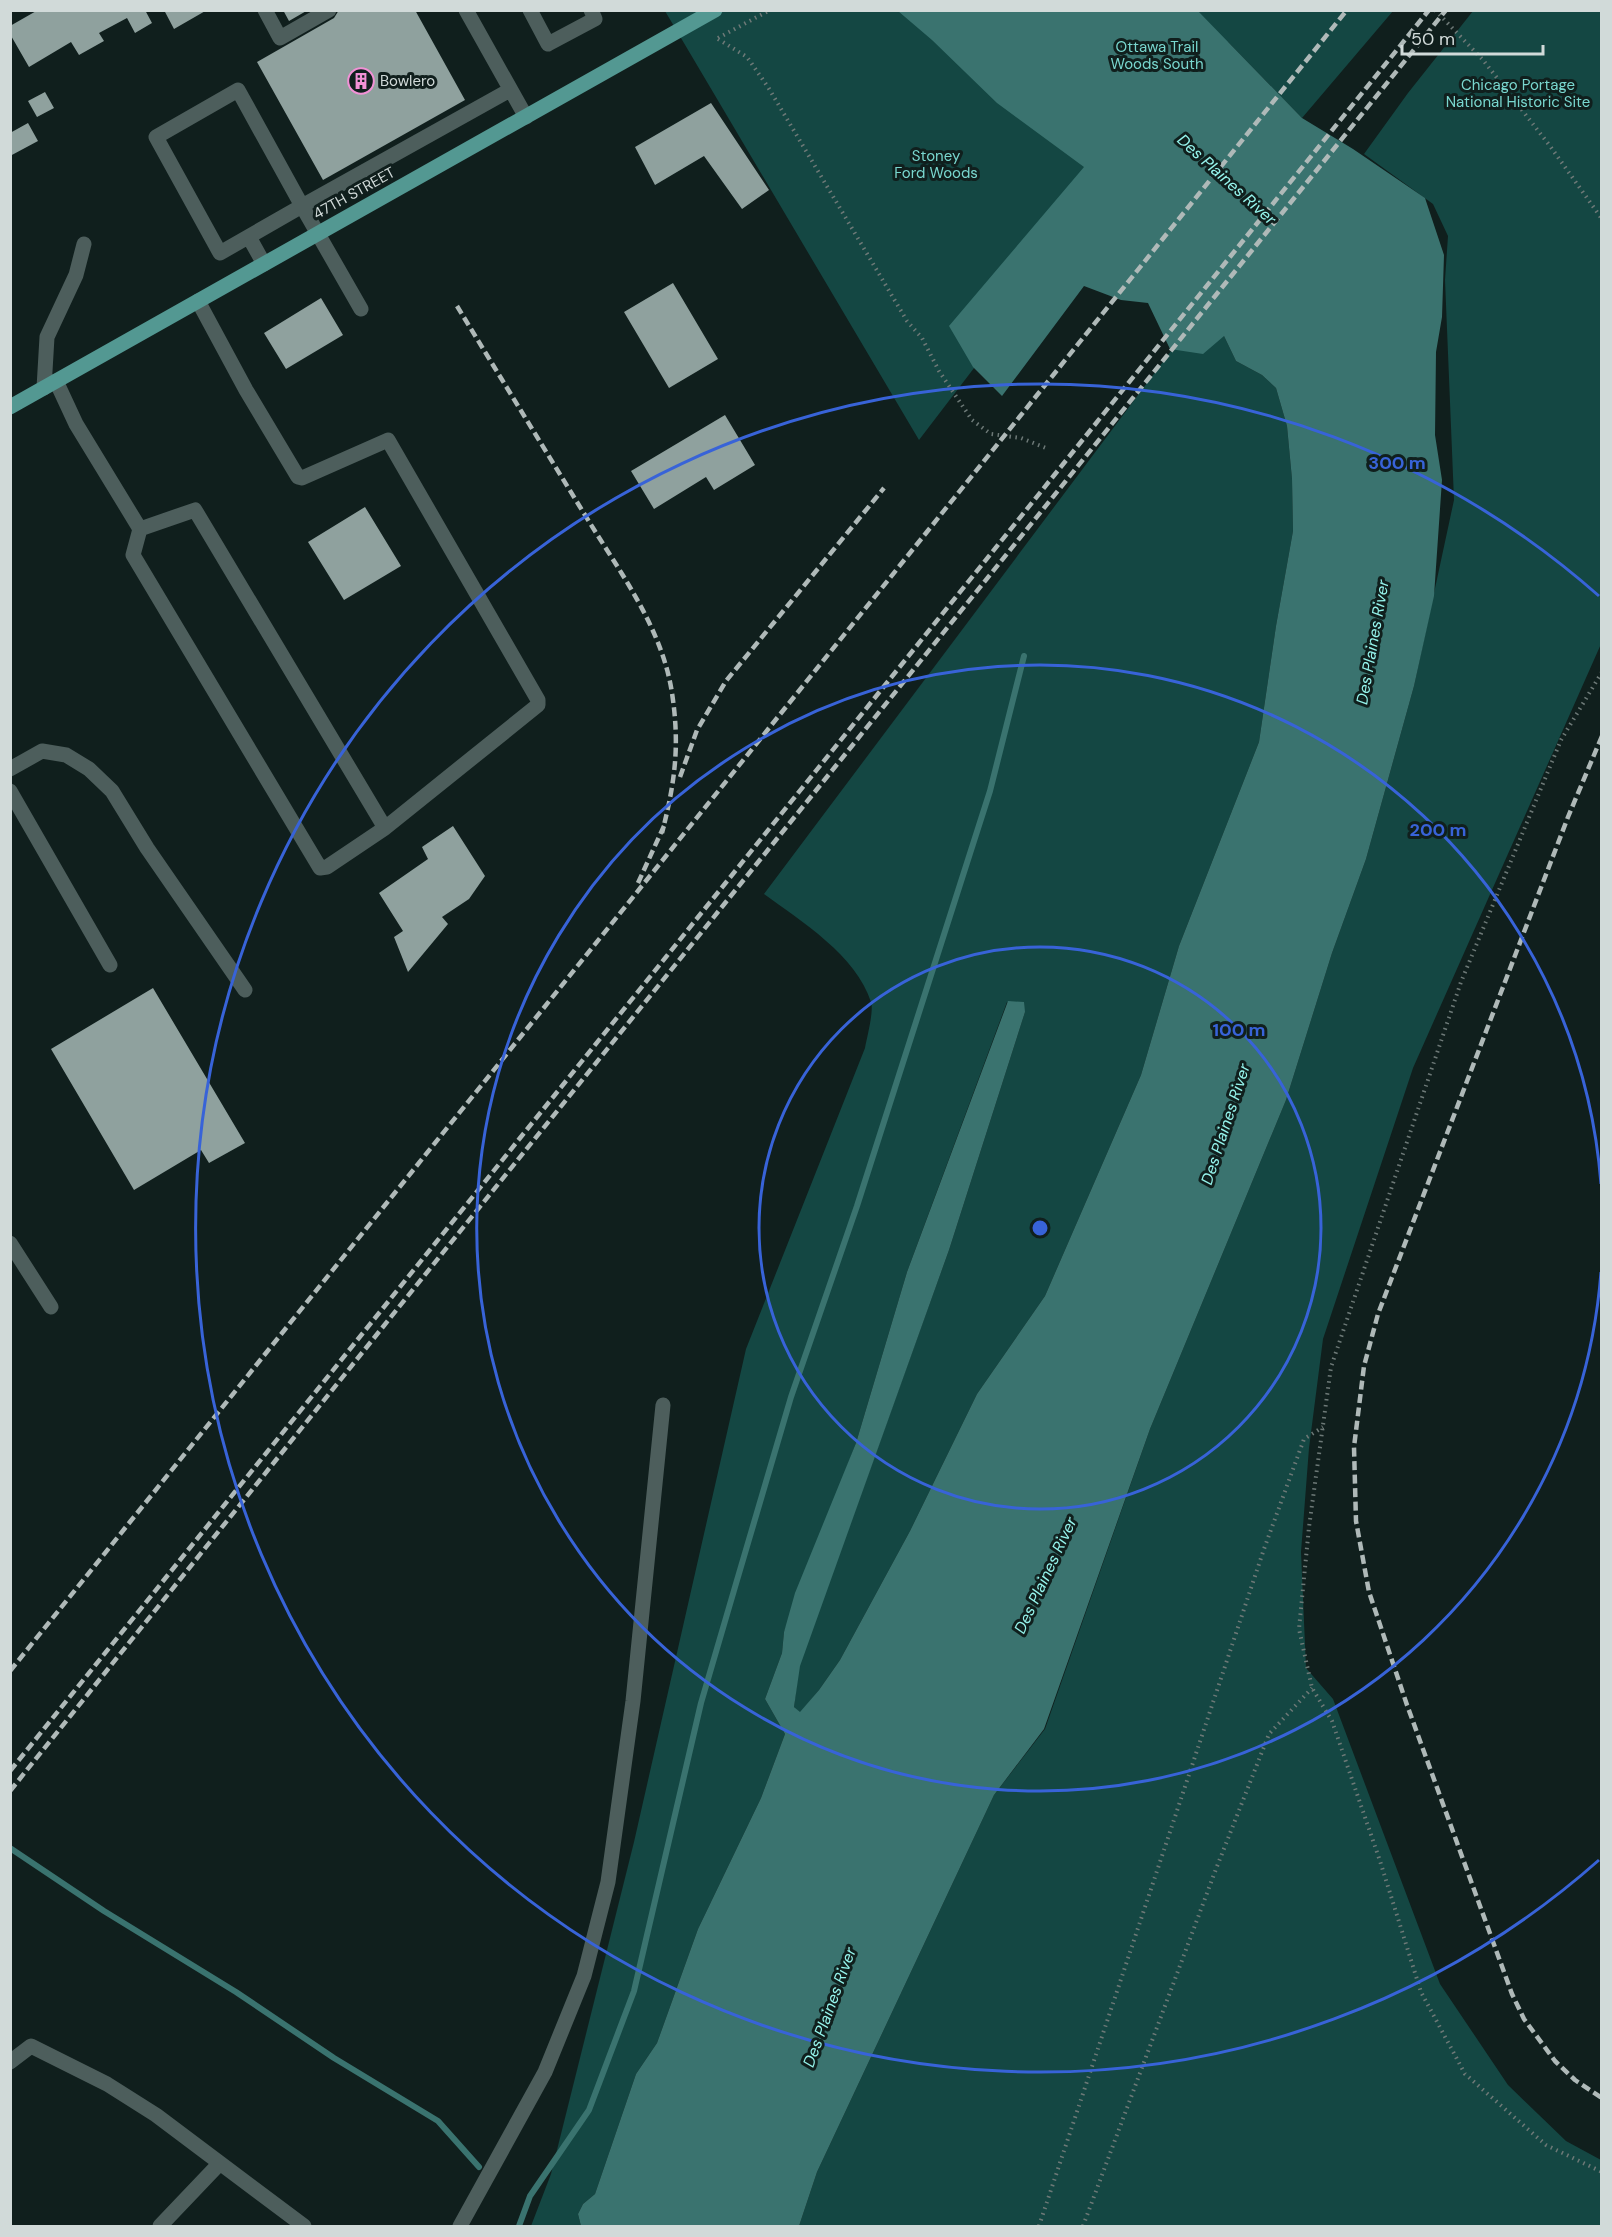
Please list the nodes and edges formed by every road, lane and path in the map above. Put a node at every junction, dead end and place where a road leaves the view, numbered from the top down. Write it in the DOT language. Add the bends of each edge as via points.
graph roads {
  1 [pos="265,10"];
  2 [pos="329,10"];
  3 [pos="466,10"];
  4 [pos="530,10"];
  5 [pos="591,10"];
  6 [pos="715,10"];
  7 [pos="770,10"];
  8 [pos="1435,10"];
  9 [pos="510,90"];
  10 [pos="526,117"];
  11 [pos="302,206"];
  12 [pos="1602,219"];
  13 [pos="318,233"];
  14 [pos="249,237"];
  15 [pos="84,244"];
  16 [pos="264,264"];
  17 [pos="198,301"];
  18 [pos="361,309"];
  19 [pos="50,384"];
  20 [pos="10,406"];
  21 [pos="1046,448"];
  22 [pos="140,530"];
  23 [pos="1602,672"];
  24 [pos="10,769"];
  25 [pos="10,791"];
  26 [pos="385,828"];
  27 [pos="110,965"];
  28 [pos="245,990"];
  29 [pos="10,1243"];
  30 [pos="51,1307"];
  31 [pos="663,1405"];
  32 [pos="1323,1427"];
  33 [pos="1312,1688"];
  34 [pos="10,2062"];
  35 [pos="219,2163"];
  36 [pos="1602,2172"];
  37 [pos="160,2226"];
  38 [pos="304,2226"];
  39 [pos="460,2226"];
  40 [pos="1039,2226"];
  41 [pos="1083,2226"];
  1 -- 2 [label="street" via="280,38"];
  3 -- 9 [label="street"];
  4 -- 5 [label="street" via="548,44 595,19"];
  6 -- 10 [label="main road, 47TH STREET"];
  7 -- 21 [label="path" via="718,39 747,57 768,87 907,321 922,338 972,420 991,434 1021,438"];
  8 -- 12 [label="path" via="1483,60"];
  9 -- 10 [label="street"];
  9 -- 11 [label="street"];
  10 -- 13 [label="main road, 47TH STREET"];
  11 -- 13 [label="street"];
  11 -- 14 [label="street"];
  11 -- 14 [label="street" via="238,90 156,137 220,254"];
  13 -- 16 [label="main road, 47TH STREET"];
  13 -- 18 [label="street"];
  14 -- 16 [label="street"];
  15 -- 19 [label="street" via="76,274 47,337"];
  16 -- 17 [label="main road, 47TH STREET"];
  17 -- 19 [label="main road, 47TH STREET"];
  17 -- 26 [label="street" via="298,477 388,440 538,700 538,705"];
  19 -- 20 [label="main road, 47TH STREET"];
  19 -- 22 [label="street"];
  22 -- 26 [label="street" via="195,510"];
  22 -- 26 [label="street" via="133,555 320,868"];
  23 -- 32 [label="path" via="1561,740 1461,982 1331,1367"];
  24 -- 28 [label="street" via="42,752 66,755 89,769 112,791"];
  25 -- 27 [label="street"];
  29 -- 30 [label="street"];
  31 -- 39 [label="street" via="633,1701 608,1882 584,1976 545,2072"];
  32 -- 33 [label="path" via="1299,1629"];
  32 -- 40 [label="path" via="1304,1439 1264,1549"];
  33 -- 36 [label="path" via="1332,1721 1421,1992 1465,2074 1546,2145"];
  33 -- 41 [label="path" via="1269,1734"];
  34 -- 35 [label="street" via="31,2046 107,2084"];
  35 -- 37 [label="street"];
  35 -- 38 [label="street"];
}
